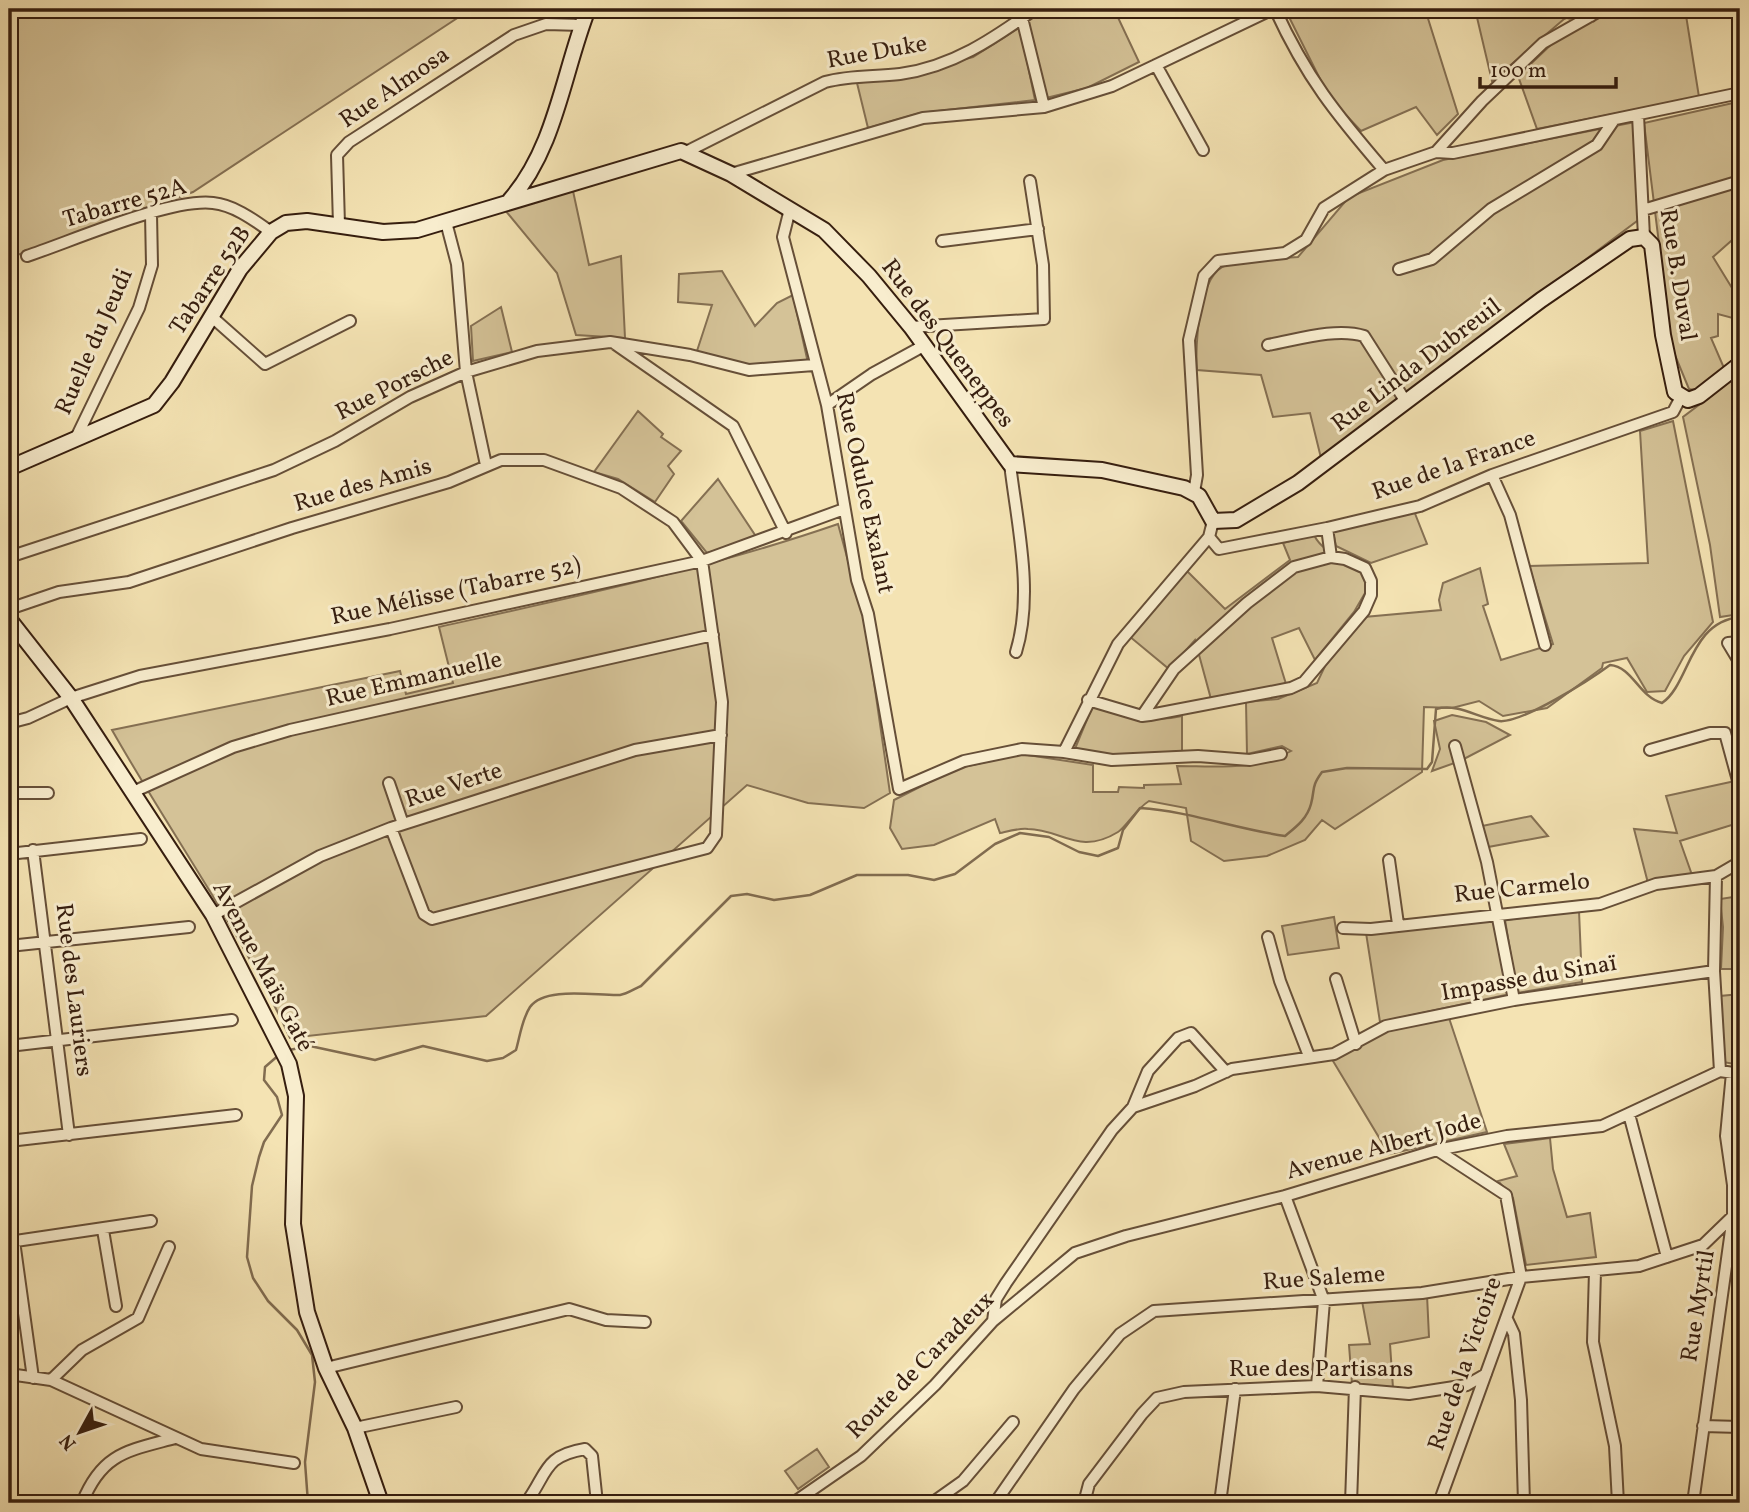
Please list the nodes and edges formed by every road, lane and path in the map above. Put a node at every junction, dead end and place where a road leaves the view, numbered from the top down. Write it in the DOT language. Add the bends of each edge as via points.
graph roads {
  1 [pos="589,9"];
  2 [pos="1035,9"];
  3 [pos="1274,9"];
  4 [pos="1555,9"];
  5 [pos="1603,9"];
  6 [pos="1591,16"];
  7 [pos="1022,18"];
  8 [pos="582,25"];
  9 [pos="1156,65"];
  10 [pos="1740,93"];
  11 [pos="1044,107"];
  12 [pos="1638,115"];
  13 [pos="1614,120"];
  14 [pos="1203,150"];
  15 [pos="686,152"];
  16 [pos="1436,152"];
  17 [pos="757,166"];
  18 [pos="1384,170"];
  19 [pos="731,174"];
  20 [pos="1030,181"];
  21 [pos="1740,181"];
  22 [pos="759,191"];
  23 [pos="509,201"];
  24 [pos="790,209"];
  25 [pos="1643,210"];
  26 [pos="151,214"];
  27 [pos="446,222"];
  28 [pos="339,225"];
  29 [pos="1038,229"];
  30 [pos="271,232"];
  31 [pos="1644,237"];
  32 [pos="942,241"];
  33 [pos="27,256"];
  34 [pos="1399,269"];
  35 [pos="212,317"];
  36 [pos="351,321"];
  37 [pos="911,327"];
  38 [pos="610,342"];
  39 [pos="925,345"];
  40 [pos="1268,345"];
  41 [pos="1740,364"];
  42 [pos="814,365"];
  43 [pos="466,372"];
  44 [pos="1681,397"];
  45 [pos="1406,402"];
  46 [pos="827,405"];
  47 [pos="74,443"];
  48 [pos="1010,464"];
  49 [pos="486,465"];
  50 [pos="9,468"];
  51 [pos="1492,475"];
  52 [pos="1194,492"];
  53 [pos="844,509"];
  54 [pos="1213,521"];
  55 [pos="1327,528"];
  56 [pos="786,533"];
  57 [pos="1209,537"];
  58 [pos="9,557"];
  59 [pos="1331,557"];
  60 [pos="702,561"];
  61 [pos="9,609"];
  62 [pos="9,619"];
  63 [pos="713,635"];
  64 [pos="1740,642"];
  65 [pos="1545,645"];
  66 [pos="1016,652"];
  67 [pos="1740,663"];
  68 [pos="71,698"];
  69 [pos="1088,700"];
  70 [pos="1142,716"];
  71 [pos="9,723"];
  72 [pos="721,735"];
  73 [pos="1455,746"];
  74 [pos="1650,750"];
  75 [pos="1064,752"];
  76 [pos="1281,754"];
  77 [pos="389,783"];
  78 [pos="133,792"];
  79 [pos="9,793"];
  80 [pos="48,793"];
  81 [pos="403,824"];
  82 [pos="391,828"];
  83 [pos="141,839"];
  84 [pos="33,850"];
  85 [pos="9,854"];
  86 [pos="1389,860"];
  87 [pos="1739,862"];
  88 [pos="1716,876"];
  89 [pos="213,915"];
  90 [pos="1497,916"];
  91 [pos="1398,924"];
  92 [pos="189,927"];
  93 [pos="1343,928"];
  94 [pos="1268,937"];
  95 [pos="45,941"];
  96 [pos="9,946"];
  97 [pos="1714,971"];
  98 [pos="1336,979"];
  99 [pos="1514,1000"];
  100 [pos="232,1020"];
  101 [pos="59,1041"];
  102 [pos="1356,1044"];
  103 [pos="9,1046"];
  104 [pos="1309,1056"];
  105 [pos="1720,1071"];
  106 [pos="1226,1072"];
  107 [pos="1736,1073"];
  108 [pos="1133,1107"];
  109 [pos="1629,1114"];
  110 [pos="236,1115"];
  111 [pos="69,1135"];
  112 [pos="9,1141"];
  113 [pos="1437,1150"];
  114 [pos="1285,1196"];
  115 [pos="1733,1216"];
  116 [pos="151,1221"];
  117 [pos="103,1230"];
  118 [pos="11,1242"];
  119 [pos="169,1247"];
  120 [pos="1075,1253"];
  121 [pos="1667,1257"];
  122 [pos="1595,1270"];
  123 [pos="1521,1277"];
  124 [pos="1324,1301"];
  125 [pos="116,1306"];
  126 [pos="1507,1319"];
  127 [pos="993,1321"];
  128 [pos="645,1322"];
  129 [pos="326,1368"];
  130 [pos="9,1374"];
  131 [pos="1486,1374"];
  132 [pos="33,1378"];
  133 [pos="51,1380"];
  134 [pos="1317,1386"];
  135 [pos="1355,1387"];
  136 [pos="1235,1389"];
  137 [pos="456,1407"];
  138 [pos="1013,1422"];
  139 [pos="1703,1426"];
  140 [pos="1740,1427"];
  141 [pos="355,1428"];
  142 [pos="175,1438"];
  143 [pos="294,1463"];
  144 [pos="82,1503"];
  145 [pos="381,1503"];
  146 [pos="526,1503"];
  147 [pos="597,1503"];
  148 [pos="793,1503"];
  149 [pos="932,1503"];
  150 [pos="995,1503"];
  151 [pos="1084,1503"];
  152 [pos="1220,1503"];
  153 [pos="1351,1503"];
  154 [pos="1437,1503"];
  155 [pos="1524,1503"];
  156 [pos="1618,1503"];
  157 [pos="1693,1503"];
  1 -- 8 [label="street"];
  2 -- 7 [label="street, Rue Duke"];
  3 -- 9 [label="street"];
  3 -- 18 [label="street" via="1327,103"];
  4 -- 6 [label="street"];
  5 -- 6 [label="street"];
  6 -- 16 [label="street" via="1543,43"];
  7 -- 11 [label="street"];
  7 -- 15 [label="street, Rue Duke" via="971,52 932,66 825,82"];
  8 -- 23 [label="street" via="542,154"];
  8 -- 28 [label="street, Rue Almosa" via="546,24 514,35 349,142 337,155"];
  9 -- 11 [label="street" via="1112,86"];
  9 -- 14 [label="street"];
  10 -- 12 [label="street"];
  11 -- 17 [label="street" via="923,118"];
  12 -- 13 [label="street"];
  12 -- 25 [label="street, Rue B. Duval"];
  13 -- 16 [label="street" via="1452,153"];
  13 -- 34 [label="street" via="1597,145 1491,209 1432,259"];
  15 -- 19 [label="street, Rue des Queneppes"];
  15 -- 23 [label="street, Tabarre 52B"];
  16 -- 18 [label="street"];
  17 -- 19 [label="street"];
  17 -- 22 [label="street" via="754,179"];
  18 -- 52 [label="street" via="1324,208 1306,240 1285,253 1219,261 1204,276 1189,340 1197,475"];
  19 -- 22 [label="street, Rue des Queneppes"];
  20 -- 29 [label="street"];
  21 -- 25 [label="street"];
  22 -- 24 [label="street, Rue des Queneppes"];
  23 -- 27 [label="street, Tabarre 52B"];
  24 -- 37 [label="street, Rue des Queneppes" via="824,230 870,276"];
  24 -- 42 [label="street, Rue Odulce Exalant" via="783,237"];
  25 -- 31 [label="street, Rue B. Duval"];
  26 -- 30 [label="street, Tabarre 52A" via="186,203 216,203 247,215"];
  26 -- 33 [label="street, Tabarre 52A"];
  26 -- 47 [label="street, Ruelle du Jeudi" via="152,265 139,308"];
  27 -- 28 [label="street, Tabarre 52B" via="383,232"];
  27 -- 43 [label="street" via="457,264"];
  28 -- 30 [label="street, Tabarre 52B" via="286,223"];
  29 -- 32 [label="street"];
  29 -- 37 [label="street" via="1044,319"];
  30 -- 35 [label="street, Tabarre 52B" via="240,269"];
  31 -- 44 [label="street, Rue B. Duval" via="1652,245 1672,382"];
  31 -- 45 [label="street, Rue Linda Dubreuil" via="1630,239 1593,262"];
  35 -- 36 [label="street" via="265,364"];
  35 -- 47 [label="street, Tabarre 52B" via="154,405"];
  37 -- 39 [label="street, Rue des Queneppes"];
  38 -- 42 [label="street, Rue Porsche" via="748,370"];
  38 -- 43 [label="street, Rue Porsche" via="537,351"];
  38 -- 56 [label="street" via="733,426"];
  39 -- 46 [label="street"];
  39 -- 48 [label="street, Rue des Queneppes"];
  40 -- 45 [label="street" via="1309,337 1364,336"];
  41 -- 44 [label="street" via="1699,396"];
  42 -- 46 [label="street, Rue Odulce Exalant"];
  43 -- 49 [label="street"];
  43 -- 58 [label="street, Rue Porsche" via="274,470"];
  44 -- 51 [label="street, Rue de la France" via="1673,412"];
  45 -- 54 [label="street, Rue Linda Dubreuil" via="1298,483 1236,520"];
  46 -- 53 [label="street, Rue Odulce Exalant"];
  47 -- 50 [label="street, Tabarre 52B"];
  48 -- 52 [label="street" via="1102,470"];
  48 -- 66 [label="street, Rue des Queneppes" via="1024,589 1023,630"];
  49 -- 60 [label="street, Rue des Amis" via="501,460 544,460 621,488 673,522"];
  49 -- 61 [label="street, Rue des Amis" via="449,482 129,582 59,592"];
  51 -- 55 [label="street, Rue de la France" via="1420,506"];
  51 -- 65 [label="street" via="1510,514"];
  52 -- 54 [label="street"];
  53 -- 56 [label="street, Rue Mélisse (Tabarre 52)"];
  53 -- 75 [label="street, Rue Odulce Exalant" via="857,580 869,614 899,789 964,761 1022,749"];
  54 -- 57 [label="street"];
  55 -- 57 [label="street, Rue de la France" via="1219,549"];
  55 -- 59 [label="street"];
  56 -- 60 [label="street, Rue Mélisse (Tabarre 52)"];
  57 -- 69 [label="street" via="1124,637"];
  59 -- 70 [label="street" via="1294,567 1247,603 1174,668"];
  59 -- 70 [label="street" via="1365,568 1371,595 1364,611 1304,682"];
  60 -- 63 [label="street"];
  60 -- 68 [label="street, Rue Mélisse (Tabarre 52)" via="390,629 140,676"];
  62 -- 68 [label="street, Avenue Maïs Gaté"];
  63 -- 72 [label="street" via="722,702"];
  63 -- 78 [label="street, Rue Emmanuelle" via="290,730 233,747"];
  64 -- 67 [label="street" via="1728,643"];
  68 -- 71 [label="street, Rue Mélisse (Tabarre 52)"];
  68 -- 78 [label="street, Avenue Maïs Gaté"];
  69 -- 70 [label="street"];
  69 -- 75 [label="street"];
  72 -- 81 [label="street, Rue Verte" via="635,750"];
  72 -- 82 [label="street" via="716,835 701,852 432,919 425,914"];
  73 -- 90 [label="street" via="1488,862"];
  74 -- 87 [label="street" via="1725,733 1740,788"];
  75 -- 76 [label="street" via="1112,761 1198,755 1250,760"];
  77 -- 81 [label="street"];
  78 -- 89 [label="street, Avenue Maïs Gaté"];
  79 -- 80 [label="street"];
  81 -- 82 [label="street, Rue Verte"];
  82 -- 89 [label="street, Rue Verte" via="320,856"];
  83 -- 84 [label="street"];
  84 -- 85 [label="street"];
  84 -- 95 [label="street, Rue des Lauriers"];
  86 -- 91 [label="street"];
  87 -- 88 [label="street, Rue Carmelo"];
  88 -- 90 [label="street, Rue Carmelo" via="1656,884 1600,904"];
  88 -- 97 [label="street"];
  89 -- 129 [label="street, Avenue Maïs Gaté" via="282,1051 296,1096 293,1224 307,1312"];
  90 -- 91 [label="street, Rue Carmelo"];
  90 -- 99 [label="street"];
  91 -- 93 [label="street, Rue Carmelo"];
  92 -- 95 [label="street"];
  94 -- 104 [label="street"];
  95 -- 96 [label="street"];
  95 -- 101 [label="street, Rue des Lauriers"];
  97 -- 99 [label="street, Impasse du Sinaï"];
  97 -- 105 [label="street"];
  98 -- 102 [label="street"];
  99 -- 102 [label="street, Impasse du Sinaï" via="1386,1026"];
  100 -- 101 [label="street"];
  101 -- 103 [label="street"];
  101 -- 111 [label="street, Rue des Lauriers"];
  102 -- 104 [label="street, Impasse du Sinaï" via="1334,1054"];
  104 -- 106 [label="street, Impasse du Sinaï"];
  105 -- 107 [label="street"];
  105 -- 109 [label="street, Avenue Albert Jode"];
  106 -- 108 [label="street, Impasse du Sinaï"];
  106 -- 108 [label="street" via="1199,1040 1186,1033 1148,1071"];
  107 -- 115 [label="street, Rue Myrtil" via="1726,1136"];
  108 -- 127 [label="street" via="1099,1148 1006,1283 996,1299"];
  109 -- 113 [label="street, Avenue Albert Jode" via="1602,1126 1507,1136"];
  109 -- 121 [label="street"];
  110 -- 111 [label="street"];
  111 -- 112 [label="street"];
  113 -- 114 [label="street, Avenue Albert Jode"];
  113 -- 123 [label="street, Rue de la Victoire" via="1506,1195"];
  114 -- 120 [label="street, Avenue Albert Jode"];
  114 -- 124 [label="street"];
  115 -- 121 [label="street, Rue Saleme" via="1703,1245"];
  115 -- 139 [label="street, Rue Myrtil"];
  116 -- 117 [label="street"];
  117 -- 118 [label="street"];
  117 -- 125 [label="street"];
  118 -- 132 [label="street"];
  119 -- 133 [label="street" via="138,1318 82,1350"];
  120 -- 127 [label="street, Route de Caradeux"];
  121 -- 122 [label="street, Rue Saleme"];
  122 -- 123 [label="street, Rue Saleme"];
  122 -- 156 [label="street" via="1593,1342 1615,1446"];
  123 -- 124 [label="street, Rue Saleme" via="1422,1293"];
  123 -- 126 [label="street, Rue de la Victoire"];
  124 -- 134 [label="street"];
  124 -- 150 [label="street, Rue Saleme" via="1154,1311 1120,1334 1090,1370"];
  126 -- 131 [label="street, Rue de la Victoire"];
  126 -- 155 [label="street" via="1514,1334 1521,1400"];
  127 -- 148 [label="street, Route de Caradeux" via="861,1456"];
  128 -- 129 [label="street" via="606,1320 569,1309"];
  129 -- 141 [label="street, Avenue Maïs Gaté"];
  130 -- 132 [label="street"];
  131 -- 135 [label="street, Rue des Partisans" via="1467,1385 1409,1394"];
  131 -- 154 [label="street, Rue de la Victoire"];
  132 -- 133 [label="street"];
  133 -- 142 [label="street"];
  134 -- 135 [label="street, Rue des Partisans"];
  134 -- 136 [label="street, Rue des Partisans"];
  135 -- 153 [label="street"];
  136 -- 151 [label="street, Rue des Partisans" via="1157,1398 1089,1484"];
  136 -- 152 [label="street"];
  137 -- 141 [label="street"];
  138 -- 149 [label="street" via="963,1481"];
  139 -- 140 [label="street"];
  139 -- 157 [label="street, Rue Myrtil"];
  141 -- 145 [label="street, Avenue Maïs Gaté"];
  142 -- 143 [label="street" via="201,1448"];
  142 -- 144 [label="street" via="127,1451 99,1469"];
  146 -- 147 [label="street" via="549,1464 566,1452 585,1449 592,1456"];
}
